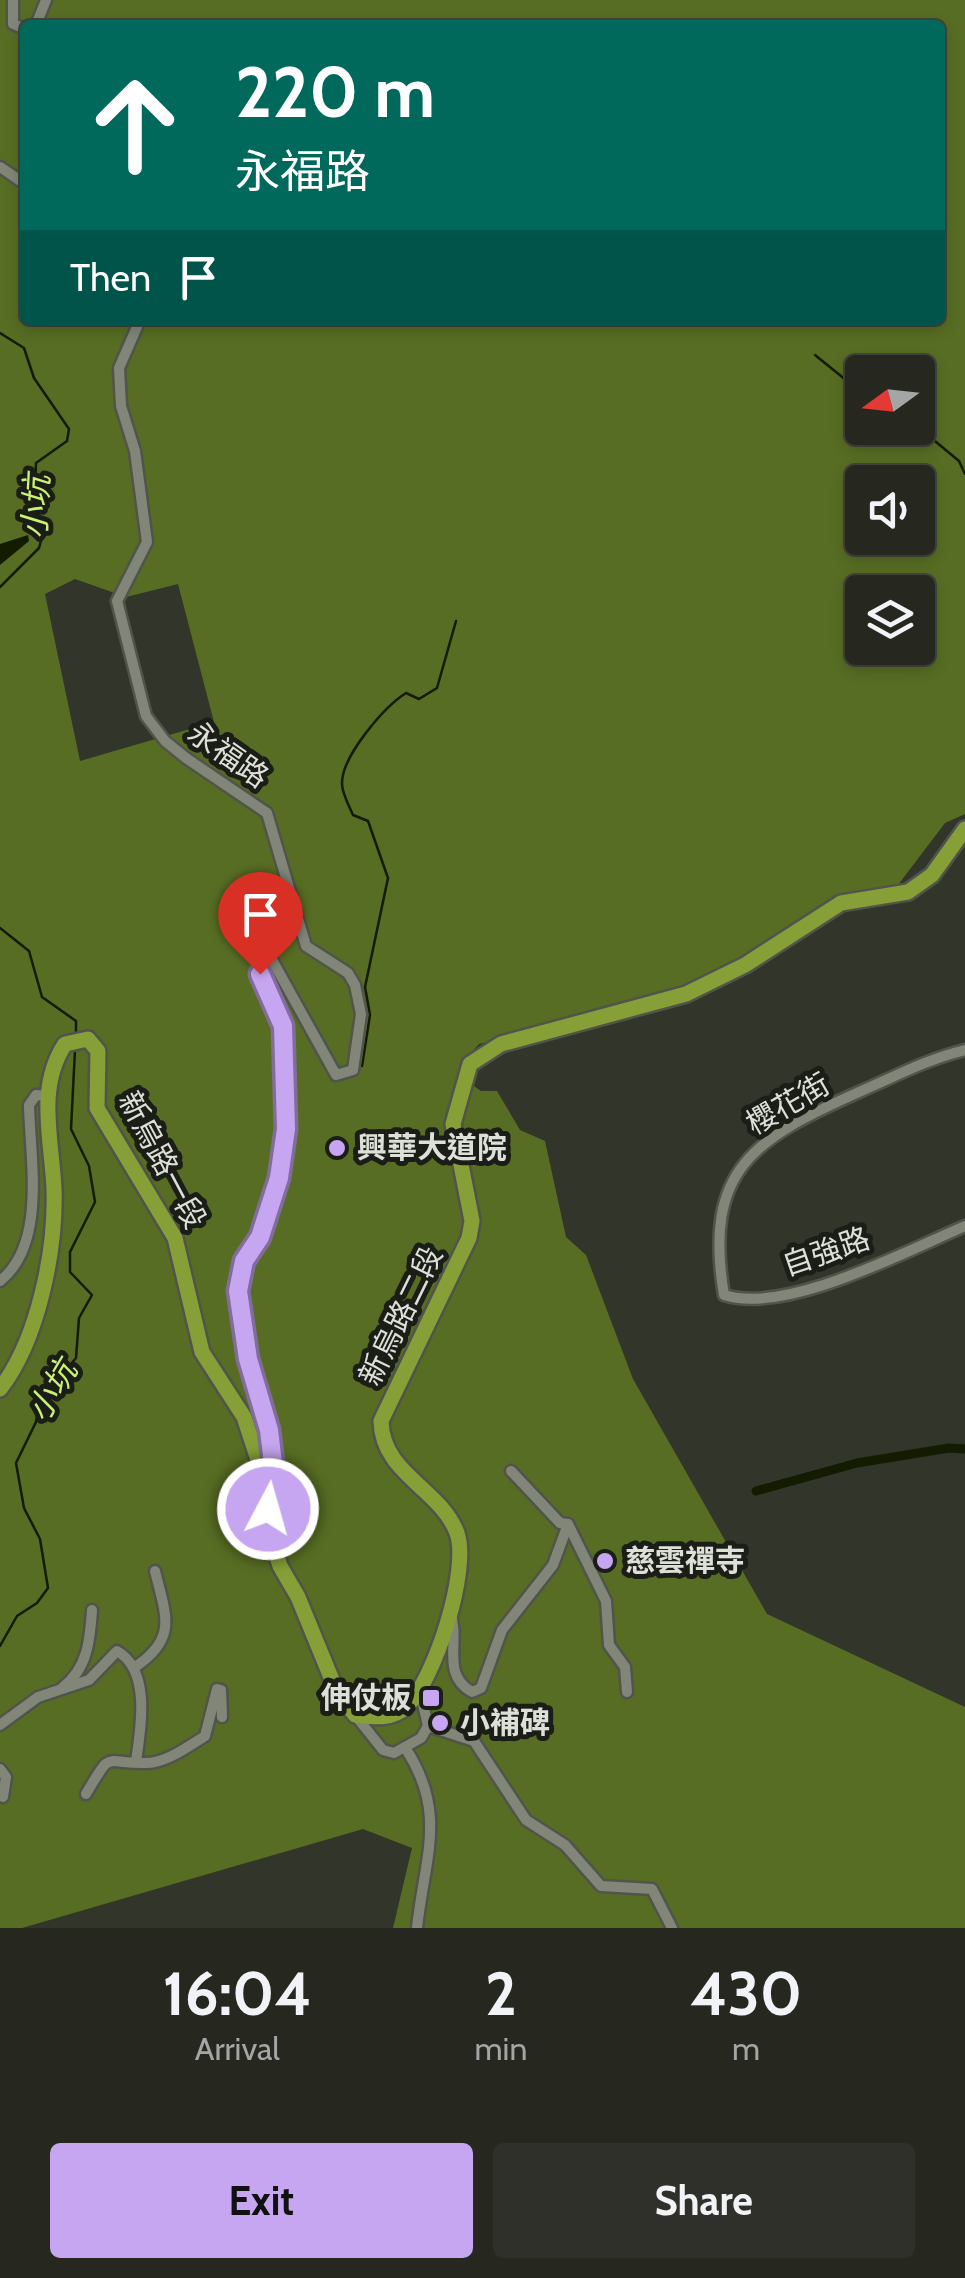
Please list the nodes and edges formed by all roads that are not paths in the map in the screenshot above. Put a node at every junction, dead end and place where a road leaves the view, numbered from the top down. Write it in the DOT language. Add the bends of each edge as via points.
graph roads {
  1 [pos="13,0"];
  2 [pos="20,27"];
  3 [pos="138,325"];
  4 [pos="965,829"];
  5 [pos="965,1050"];
  6 [pos="48,1096"];
  7 [pos="965,1226"];
  8 [pos="720,1270"];
  9 [pos="0,1282"];
  10 [pos="0,1389"];
  11 [pos="511,1471"];
  12 [pos="265,1481"];
  13 [pos="568,1524"];
  14 [pos="154,1572"];
  15 [pos="92,1610"];
  16 [pos="450,1611"];
  17 [pos="135,1667"];
  18 [pos="59,1690"];
  19 [pos="420,1690"];
  20 [pos="626,1692"];
  21 [pos="355,1715"];
  22 [pos="222,1717"];
  23 [pos="0,1724"];
  24 [pos="428,1726"];
  25 [pos="406,1749"];
  26 [pos="136,1761"];
  27 [pos="0,1770"];
  28 [pos="86,1794"];
  29 [pos="3,1797"];
  30 [pos="417,1928"];
  31 [pos="672,1928"];
  1 -- 2 [label="street" via="13,24"];
  3 -- 12 [label="street, 永福路" via="119,368 147,542 117,601 146,716 175,750 267,814 306,946 348,974 361,1014 353,1070 336,1075 272,958 258,962 286,1043 282,1165 238,1291 248,1359 269,1430 274,1472"];
  4 -- 16 [label="main road, 新烏路二段" via="932,875 908,892 841,904 686,994 501,1044 470,1064 453,1124 472,1222 469,1238 381,1421 391,1458 457,1534 462,1562"];
  5 -- 8 [label="street, 櫻花街" via="918,1064 796,1120 753,1150 727,1194 717,1244"];
  6 -- 9 [label="street" via="36,1095 29,1106 32,1200 13,1271"];
  6 -- 10 [label="main road, 新烏路一段" via="52,1228 35,1330"];
  6 -- 12 [label="main road, 新烏路一段" via="65,1044 88,1039 98,1051 96,1108 175,1238 202,1352 244,1416"];
  7 -- 8 [label="street, 自強路" via="796,1292 737,1300 724,1295"];
  11 -- 13 [label="street"];
  12 -- 21 [label="main road, 新烏路一段" via="280,1566 337,1692"];
  13 -- 16 [label="street" via="553,1564 508,1617 481,1688 472,1692 453,1670 456,1627"];
  13 -- 20 [label="street" via="606,1601 609,1645 625,1668"];
  14 -- 17 [label="street" via="167,1618 164,1636 155,1653"];
  15 -- 18 [label="street" via="90,1644 76,1677"];
  16 -- 19 [label="main road, 新烏路二段"];
  17 -- 18 [label="street" via="117,1652 89,1680"];
  17 -- 26 [label="street"];
  18 -- 23 [label="street"];
  19 -- 21 [label="main road" via="390,1716"];
  19 -- 24 [label="street"];
  21 -- 25 [label="street" via="383,1750"];
  22 -- 26 [label="street" via="217,1688 205,1736 163,1758"];
  24 -- 25 [label="street"];
  24 -- 31 [label="street" via="474,1741 526,1820 566,1845 601,1886 652,1888"];
  25 -- 30 [label="street" via="431,1808 432,1846"];
  26 -- 28 [label="street" via="104,1762"];
  27 -- 29 [label="street" via="6,1776"];
}
